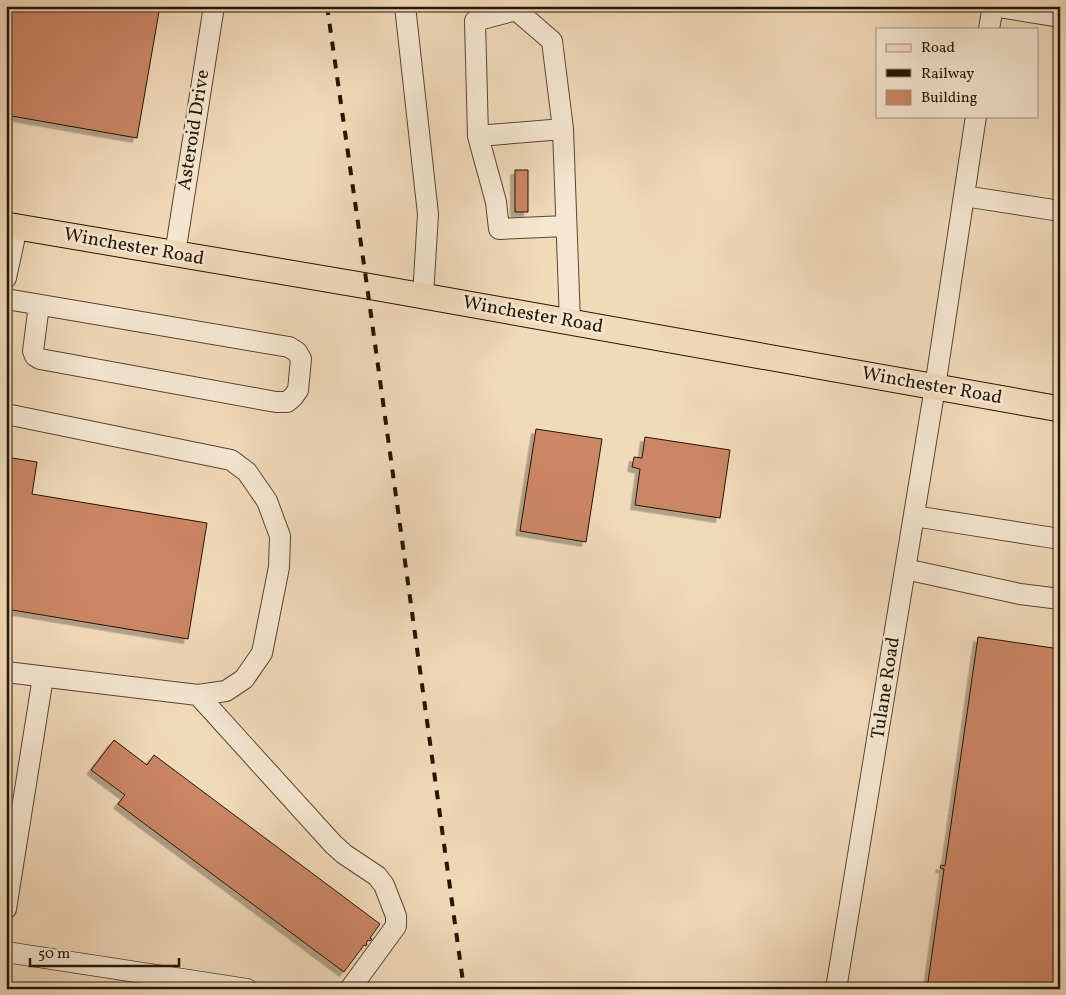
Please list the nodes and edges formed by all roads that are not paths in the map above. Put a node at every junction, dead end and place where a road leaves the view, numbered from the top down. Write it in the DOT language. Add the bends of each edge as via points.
graph roads {
  1 [pos="214,6"];
  2 [pos="405,6"];
  3 [pos="515,8"];
  4 [pos="1060,17"];
  5 [pos="989,28"];
  6 [pos="976,118"];
  7 [pos="563,129"];
  8 [pos="478,136"];
  9 [pos="964,196"];
  10 [pos="1060,211"];
  11 [pos="12,226"];
  12 [pos="566,226"];
  13 [pos="175,254"];
  14 [pos="6,278"];
  15 [pos="423,296"];
  16 [pos="6,299"];
  17 [pos="39,305"];
  18 [pos="570,322"];
  19 [pos="935,387"];
  20 [pos="1060,409"];
  21 [pos="6,414"];
  22 [pos="914,516"];
  23 [pos="1060,539"];
  24 [pos="905,569"];
  25 [pos="1060,599"];
  26 [pos="6,672"];
  27 [pos="43,677"];
  28 [pos="198,695"];
  29 [pos="6,908"];
  30 [pos="6,952"];
  31 [pos="247,989"];
  32 [pos="350,989"];
  33 [pos="836,989"];
  1 -- 13 [label="street, Asteroid Drive"];
  2 -- 15 [label="street" via="428,214"];
  3 -- 7 [label="street" via="552,41"];
  3 -- 8 [label="street" via="475,21"];
  4 -- 5 [label="street" via="993,6"];
  6 -- 9 [label="street, Tulane Road"];
  7 -- 8 [label="street"];
  7 -- 12 [label="street"];
  8 -- 12 [label="street" via="496,202 499,229"];
  9 -- 10 [label="street"];
  9 -- 19 [label="street, Tulane Road"];
  11 -- 13 [label="main road, Winchester Road"];
  11 -- 14 [label="street"];
  12 -- 18 [label="street"];
  13 -- 15 [label="main road, Winchester Road"];
  15 -- 18 [label="main road, Winchester Road"];
  16 -- 17 [label="street"];
  17 -- 17 [label="street" via="289,347 301,359 298,390 287,402 276,402 40,360 33,351"];
  18 -- 19 [label="main road, Winchester Road"];
  19 -- 20 [label="main road, Winchester Road"];
  19 -- 22 [label="street, Tulane Road"];
  21 -- 28 [label="street" via="231,460 247,472 267,501 280,536 279,567 262,653 244,679 226,691"];
  22 -- 23 [label="street"];
  22 -- 24 [label="street, Tulane Road"];
  24 -- 25 [label="street" via="1020,594"];
  24 -- 33 [label="street, Tulane Road"];
  26 -- 27 [label="street"];
  27 -- 28 [label="street"];
  27 -- 29 [label="street"];
  28 -- 32 [label="street" via="333,844 384,884 396,916 396,926"];
  30 -- 31 [label="street"];
}
